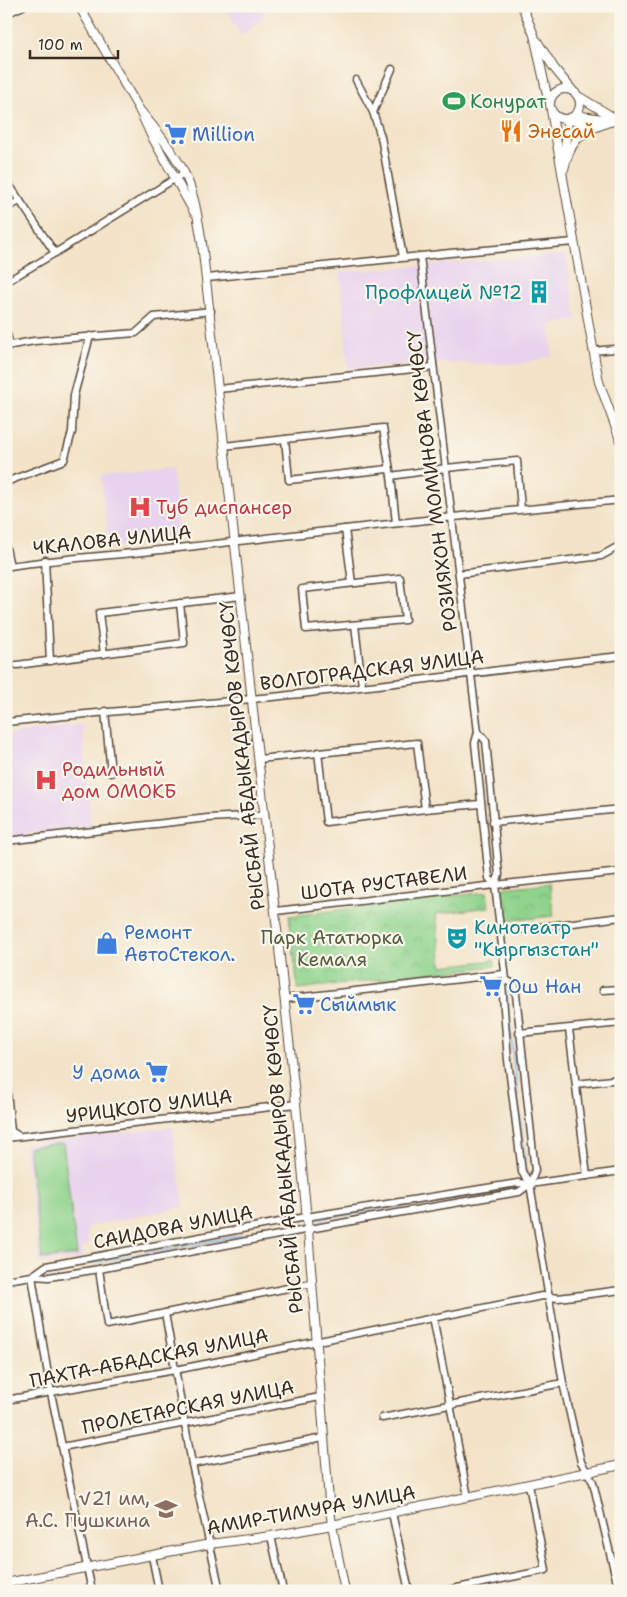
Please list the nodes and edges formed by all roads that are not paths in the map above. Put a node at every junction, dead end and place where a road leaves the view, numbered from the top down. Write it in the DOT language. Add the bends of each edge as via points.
graph roads {
  1 [pos="23,6"];
  2 [pos="79,6"];
  3 [pos="522,6"];
  4 [pos="6,14"];
  5 [pos="534,35"];
  6 [pos="392,69"];
  7 [pos="356,80"];
  8 [pos="576,94"];
  9 [pos="550,101"];
  10 [pos="139,109"];
  11 [pos="551,110"];
  12 [pos="373,112"];
  13 [pos="571,117"];
  14 [pos="619,121"];
  15 [pos="604,124"];
  16 [pos="563,171"];
  17 [pos="184,173"];
  18 [pos="175,178"];
  19 [pos="6,180"];
  20 [pos="20,201"];
  21 [pos="6,208"];
  22 [pos="197,217"];
  23 [pos="574,242"];
  24 [pos="55,254"];
  25 [pos="420,256"];
  26 [pos="403,257"];
  27 [pos="207,278"];
  28 [pos="6,282"];
  29 [pos="211,311"];
  30 [pos="6,331"];
  31 [pos="90,336"];
  32 [pos="8,346"];
  33 [pos="593,351"];
  34 [pos="621,351"];
  35 [pos="433,367"];
  36 [pos="218,389"];
  37 [pos="284,439"];
  38 [pos="621,442"];
  39 [pos="224,446"];
  40 [pos="446,468"];
  41 [pos="390,472"];
  42 [pos="6,482"];
  43 [pos="621,500"];
  44 [pos="521,509"];
  45 [pos="452,517"];
  46 [pos="396,523"];
  47 [pos="345,529"];
  48 [pos="235,542"];
  49 [pos="621,545"];
  50 [pos="6,548"];
  51 [pos="45,560"];
  52 [pos="459,574"];
  53 [pos="352,584"];
  54 [pos="241,596"];
  55 [pos="180,603"];
  56 [pos="356,625"];
  57 [pos="104,654"];
  58 [pos="621,656"];
  59 [pos="50,661"];
  60 [pos="17,666"];
  61 [pos="470,673"];
  62 [pos="362,686"];
  63 [pos="252,699"];
  64 [pos="104,711"];
  65 [pos="6,722"];
  66 [pos="478,732"];
  67 [pos="318,752"];
  68 [pos="259,759"];
  69 [pos="111,772"];
  70 [pos="480,804"];
  71 [pos="425,809"];
  72 [pos="621,809"];
  73 [pos="265,816"];
  74 [pos="493,822"];
  75 [pos="6,841"];
  76 [pos="621,872"];
  77 [pos="495,885"];
  78 [pos="276,911"];
  79 [pos="621,917"];
  80 [pos="500,932"];
  81 [pos="505,977"];
  82 [pos="621,989"];
  83 [pos="603,990"];
  84 [pos="285,999"];
  85 [pos="621,1022"];
  86 [pos="569,1028"];
  87 [pos="520,1033"];
  88 [pos="621,1079"];
  89 [pos="6,1082"];
  90 [pos="576,1084"];
  91 [pos="296,1104"];
  92 [pos="19,1136"];
  93 [pos="6,1138"];
  94 [pos="621,1171"];
  95 [pos="587,1176"];
  96 [pos="530,1184"];
  97 [pos="306,1217"];
  98 [pos="308,1230"];
  99 [pos="99,1269"];
  100 [pos="32,1276"];
  101 [pos="6,1280"];
  102 [pos="312,1283"];
  103 [pos="621,1290"];
  104 [pos="548,1297"];
  105 [pos="165,1314"];
  106 [pos="433,1317"];
  107 [pos="316,1341"];
  108 [pos="175,1370"];
  109 [pos="563,1383"];
  110 [pos="51,1393"];
  111 [pos="320,1397"];
  112 [pos="6,1400"];
  113 [pos="451,1406"];
  114 [pos="382,1418"];
  115 [pos="184,1424"];
  116 [pos="323,1438"];
  117 [pos="62,1447"];
  118 [pos="192,1464"];
  119 [pos="621,1465"];
  120 [pos="588,1472"];
  121 [pos="529,1485"];
  122 [pos="468,1497"];
  123 [pos="392,1513"];
  124 [pos="332,1525"];
  125 [pos="270,1536"];
  126 [pos="210,1544"];
  127 [pos="152,1556"];
  128 [pos="86,1569"];
  129 [pos="6,1584"];
  130 [pos="92,1591"];
  131 [pos="159,1591"];
  132 [pos="220,1591"];
  133 [pos="283,1591"];
  134 [pos="345,1591"];
  135 [pos="409,1591"];
  136 [pos="443,1591"];
  137 [pos="619,1591"];
  1 -- 4 [label="street"];
  2 -- 10 [label="main road, РЫСБАЙ АБДЫКАДЫРОВ КӨЧӨСҮ"];
  3 -- 5 [label="main road"];
  5 -- 8 [label="main road" via="554,68"];
  5 -- 9 [label="main road"];
  6 -- 12 [label="street"];
  7 -- 12 [label="street"];
  8 -- 9 [label="main road" via="568,89 561,90"];
  8 -- 13 [label="main road" via="580,104"];
  8 -- 14 [label="main road"];
  9 -- 11 [label="main road"];
  10 -- 17 [label="main road, РЫСБАЙ АБДЫКАДЫРОВ КӨЧӨСҮ"];
  10 -- 18 [label="main road, РЫСБАЙ АБДЫКАДЫРОВ КӨЧӨСҮ"];
  11 -- 13 [label="main road" via="559,118"];
  11 -- 16 [label="main road"];
  12 -- 26 [label="street" via="381,137"];
  13 -- 14 [label="main road"];
  13 -- 15 [label="main road" via="576,123"];
  13 -- 16 [label="main road"];
  14 -- 15 [label="main road"];
  15 -- 16 [label="main road" via="583,132 577,138"];
  16 -- 23 [label="main road"];
  17 -- 18 [label="street"];
  17 -- 22 [label="main road, РЫСБАЙ АБДЫКАДЫРОВ КӨЧӨСҮ"];
  18 -- 22 [label="main road, РЫСБАЙ АБДЫКАДЫРОВ КӨЧӨСҮ"];
  18 -- 24 [label="street"];
  19 -- 20 [label="street"];
  20 -- 21 [label="street"];
  20 -- 24 [label="street"];
  22 -- 27 [label="main road, РЫСБАЙ АБДЫКАДЫРОВ КӨЧӨСҮ"];
  23 -- 25 [label="street"];
  23 -- 33 [label="main road"];
  24 -- 28 [label="street"];
  25 -- 26 [label="street"];
  25 -- 35 [label="street, РОЗИЯХОН МОМИНОВА КӨЧӨСҮ"];
  26 -- 27 [label="street"];
  27 -- 29 [label="main road, РЫСБАЙ АБДЫКАДЫРОВ КӨЧӨСҮ"];
  29 -- 31 [label="street" via="154,317 136,333"];
  29 -- 36 [label="main road, РЫСБАЙ АБДЫКАДЫРОВ КӨЧӨСҮ"];
  30 -- 32 [label="street"];
  31 -- 32 [label="street"];
  31 -- 42 [label="street" via="74,395 72,432 64,460"];
  33 -- 34 [label="street"];
  33 -- 38 [label="main road" via="599,382"];
  35 -- 36 [label="street"];
  35 -- 40 [label="street, РОЗИЯХОН МОМИНОВА КӨЧӨСҮ"];
  36 -- 39 [label="main road, РЫСБАЙ АБДЫКАДЫРОВ КӨЧӨСҮ"];
  37 -- 39 [label="street"];
  37 -- 41 [label="street" via="290,480"];
  37 -- 41 [label="street" via="383,428"];
  39 -- 48 [label="main road, РЫСБАЙ АБДЫКАДЫРОВ КӨЧӨСҮ"];
  40 -- 41 [label="street"];
  40 -- 44 [label="street" via="517,461"];
  40 -- 45 [label="street, РОЗИЯХОН МОМИНОВА КӨЧӨСҮ"];
  41 -- 46 [label="street"];
  43 -- 44 [label="street, ЧКАЛОВА УЛИЦА"];
  44 -- 45 [label="street, ЧКАЛОВА УЛИЦА"];
  45 -- 46 [label="street, ЧКАЛОВА УЛИЦА"];
  45 -- 52 [label="street, РОЗИЯХОН МОМИНОВА КӨЧӨСҮ"];
  46 -- 47 [label="street, ЧКАЛОВА УЛИЦА"];
  47 -- 48 [label="street, ЧКАЛОВА УЛИЦА"];
  47 -- 53 [label="street"];
  48 -- 51 [label="street, ЧКАЛОВА УЛИЦА"];
  48 -- 54 [label="main road, РЫСБАЙ АБДЫКАДЫРОВ КӨЧӨСҮ"];
  49 -- 52 [label="street" via="601,556"];
  50 -- 51 [label="street, ЧКАЛОВА УЛИЦА" via="10,566"];
  51 -- 59 [label="street"];
  52 -- 61 [label="street, РОЗИЯХОН МОМИНОВА КӨЧӨСҮ"];
  53 -- 56 [label="street" via="302,590 306,629"];
  53 -- 56 [label="street" via="400,578 405,620"];
  54 -- 55 [label="street"];
  54 -- 63 [label="main road, РЫСБАЙ АБДЫКАДЫРОВ КӨЧӨСҮ"];
  55 -- 57 [label="street" via="184,643"];
  55 -- 57 [label="street" via="99,612"];
  56 -- 62 [label="street"];
  57 -- 59 [label="street"];
  58 -- 61 [label="street, ВОЛГОГРАДСКАЯ УЛИЦА"];
  59 -- 60 [label="street"];
  61 -- 62 [label="street, ВОЛГОГРАДСКАЯ УЛИЦА"];
  61 -- 66 [label="street, РОЗИЯХОН МОМИНОВА КӨЧӨСҮ"];
  62 -- 63 [label="street, ВОЛГОГРАДСКАЯ УЛИЦА"];
  63 -- 64 [label="street, ВОЛГОГРАДСКАЯ УЛИЦА"];
  63 -- 68 [label="main road, РЫСБАЙ АБДЫКАДЫРОВ КӨЧӨСҮ"];
  64 -- 65 [label="street, ВОЛГОГРАДСКАЯ УЛИЦА"];
  64 -- 69 [label="street"];
  66 -- 70 [label="street, РОЗИЯХОН МОМИНОВА КӨЧӨСҮ" via="475,743"];
  66 -- 74 [label="street, РОЗИЯХОН МОМИНОВА КӨЧӨСҮ" via="486,741"];
  67 -- 68 [label="street"];
  67 -- 71 [label="street" via="417,743"];
  67 -- 71 [label="street" via="326,822"];
  68 -- 73 [label="main road, РЫСБАЙ АБДЫКАДЫРОВ КӨЧӨСҮ"];
  70 -- 71 [label="street"];
  70 -- 77 [label="street, РОЗИЯХОН МОМИНОВА КӨЧӨСҮ" via="489,878"];
  72 -- 74 [label="street"];
  73 -- 75 [label="street" via="208,818"];
  73 -- 78 [label="main road, РЫСБАЙ АБДЫКАДЫРОВ КӨЧӨСҮ"];
  74 -- 77 [label="street, РОЗИЯХОН МОМИНОВА КӨЧӨСҮ" via="499,875"];
  76 -- 77 [label="street, ШОТА РУСТАВЕЛИ"];
  77 -- 78 [label="street, ШОТА РУСТАВЕЛИ"];
  77 -- 80 [label="street, РОЗИЯХОН МОМИНОВА КӨЧӨСҮ"];
  78 -- 84 [label="main road, РЫСБАЙ АБДЫКАДЫРОВ КӨЧӨСҮ"];
  79 -- 80 [label="street"];
  80 -- 81 [label="street, РОЗИЯХОН МОМИНОВА КӨЧӨСҮ"];
  81 -- 84 [label="street"];
  81 -- 87 [label="street, РОЗИЯХОН МОМИНОВА КӨЧӨСҮ" via="514,985"];
  81 -- 96 [label="street, РОЗИЯХОН МОМИНОВА КӨЧӨСҮ" via="502,984 508,1060 522,1172"];
  82 -- 83 [label="street"];
  84 -- 91 [label="main road, РЫСБАЙ АБДЫКАДЫРОВ КӨЧӨСҮ"];
  85 -- 86 [label="street"];
  86 -- 87 [label="street"];
  86 -- 90 [label="street"];
  87 -- 96 [label="street, РОЗИЯХОН МОМИНОВА КӨЧӨСҮ" via="535,1171"];
  88 -- 90 [label="street"];
  89 -- 92 [label="street" via="11,1132"];
  90 -- 95 [label="street"];
  91 -- 92 [label="street, УРИЦКОГО УЛИЦА"];
  91 -- 97 [label="main road, РЫСБАЙ АБДЫКАДЫРОВ КӨЧӨСҮ"];
  92 -- 93 [label="street, УРИЦКОГО УЛИЦА"];
  94 -- 95 [label="street, САИДОВА УЛИЦА"];
  95 -- 96 [label="street, САИДОВА УЛИЦА"];
  96 -- 97 [label="street, САИДОВА УЛИЦА" via="518,1183"];
  96 -- 98 [label="street, САИДОВА УЛИЦА" via="519,1192"];
  96 -- 104 [label="street, РОЗИЯХОН МОМИНОВА КӨЧӨСҮ"];
  97 -- 98 [label="main road, РЫСБАЙ АБДЫКАДЫРОВ КӨЧӨСҮ"];
  97 -- 100 [label="street, САИДОВА УЛИЦА" via="46,1266"];
  98 -- 99 [label="street, САИДОВА УЛИЦА"];
  98 -- 102 [label="main road, РЫСБАЙ АБДЫКАДЫРОВ КӨЧӨСҮ"];
  99 -- 100 [label="street, САИДОВА УЛИЦА" via="49,1277"];
  99 -- 105 [label="street" via="107,1326"];
  100 -- 101 [label="street, САИДОВА УЛИЦА"];
  100 -- 110 [label="street"];
  102 -- 105 [label="street"];
  102 -- 107 [label="main road, РЫСБАЙ АБДЫКАДЫРОВ КӨЧӨСҮ"];
  103 -- 104 [label="street, ПАХТА-АБАДСКАЯ УЛИЦА"];
  104 -- 106 [label="street, ПАХТА-АБАДСКАЯ УЛИЦА"];
  104 -- 109 [label="street, РОЗИЯХОН МОМИНОВА КӨЧӨСҮ"];
  105 -- 108 [label="street"];
  106 -- 107 [label="street, ПАХТА-АБАДСКАЯ УЛИЦА"];
  106 -- 113 [label="street"];
  107 -- 108 [label="street, ПАХТА-АБАДСКАЯ УЛИЦА"];
  107 -- 111 [label="main road, РЫСБАЙ АБДЫКАДЫРОВ КӨЧӨСҮ"];
  108 -- 110 [label="street, ПАХТА-АБАДСКАЯ УЛИЦА"];
  108 -- 115 [label="street"];
  109 -- 113 [label="street"];
  109 -- 120 [label="street, РОЗИЯХОН МОМИНОВА КӨЧӨСҮ" via="581,1462"];
  110 -- 112 [label="street, ПАХТА-АБАДСКАЯ УЛИЦА"];
  110 -- 117 [label="street"];
  111 -- 115 [label="street, ПРОЛЕТАРСКАЯ УЛИЦА"];
  111 -- 116 [label="main road, РЫСБАЙ АБДЫКАДЫРОВ КӨЧӨСҮ"];
  113 -- 114 [label="street"];
  113 -- 122 [label="street"];
  115 -- 117 [label="street, ПРОЛЕТАРСКАЯ УЛИЦА"];
  115 -- 118 [label="street"];
  116 -- 118 [label="street"];
  116 -- 124 [label="main road, РЫСБАЙ АБДЫКАДЫРОВ КӨЧӨСҮ"];
  117 -- 128 [label="street"];
  118 -- 126 [label="street"];
  119 -- 120 [label="main road, АМИР-ТИМУРА УЛИЦА"];
  120 -- 121 [label="main road, АМИР-ТИМУРА УЛИЦА"];
  120 -- 137 [label="street, РОЗИЯХОН МОМИНОВА КӨЧӨСҮ" via="594,1482"];
  121 -- 122 [label="main road, АМИР-ТИМУРА УЛИЦА"];
  121 -- 136 [label="street" via="546,1570"];
  122 -- 123 [label="main road, АМИР-ТИМУРА УЛИЦА"];
  123 -- 124 [label="main road, АМИР-ТИМУРА УЛИЦА"];
  123 -- 135 [label="street"];
  124 -- 125 [label="main road, АМИР-ТИМУРА УЛИЦА"];
  124 -- 134 [label="main road, РЫСБАЙ АБДЫКАДЫРОВ КӨЧӨСҮ"];
  125 -- 126 [label="main road, АМИР-ТИМУРА УЛИЦА"];
  125 -- 133 [label="street"];
  126 -- 127 [label="main road, АМИР-ТИМУРА УЛИЦА"];
  126 -- 132 [label="street"];
  127 -- 128 [label="main road, АМИР-ТИМУРА УЛИЦА"];
  127 -- 131 [label="street"];
  128 -- 129 [label="main road, АМИР-ТИМУРА УЛИЦА"];
  128 -- 130 [label="street"];
}
